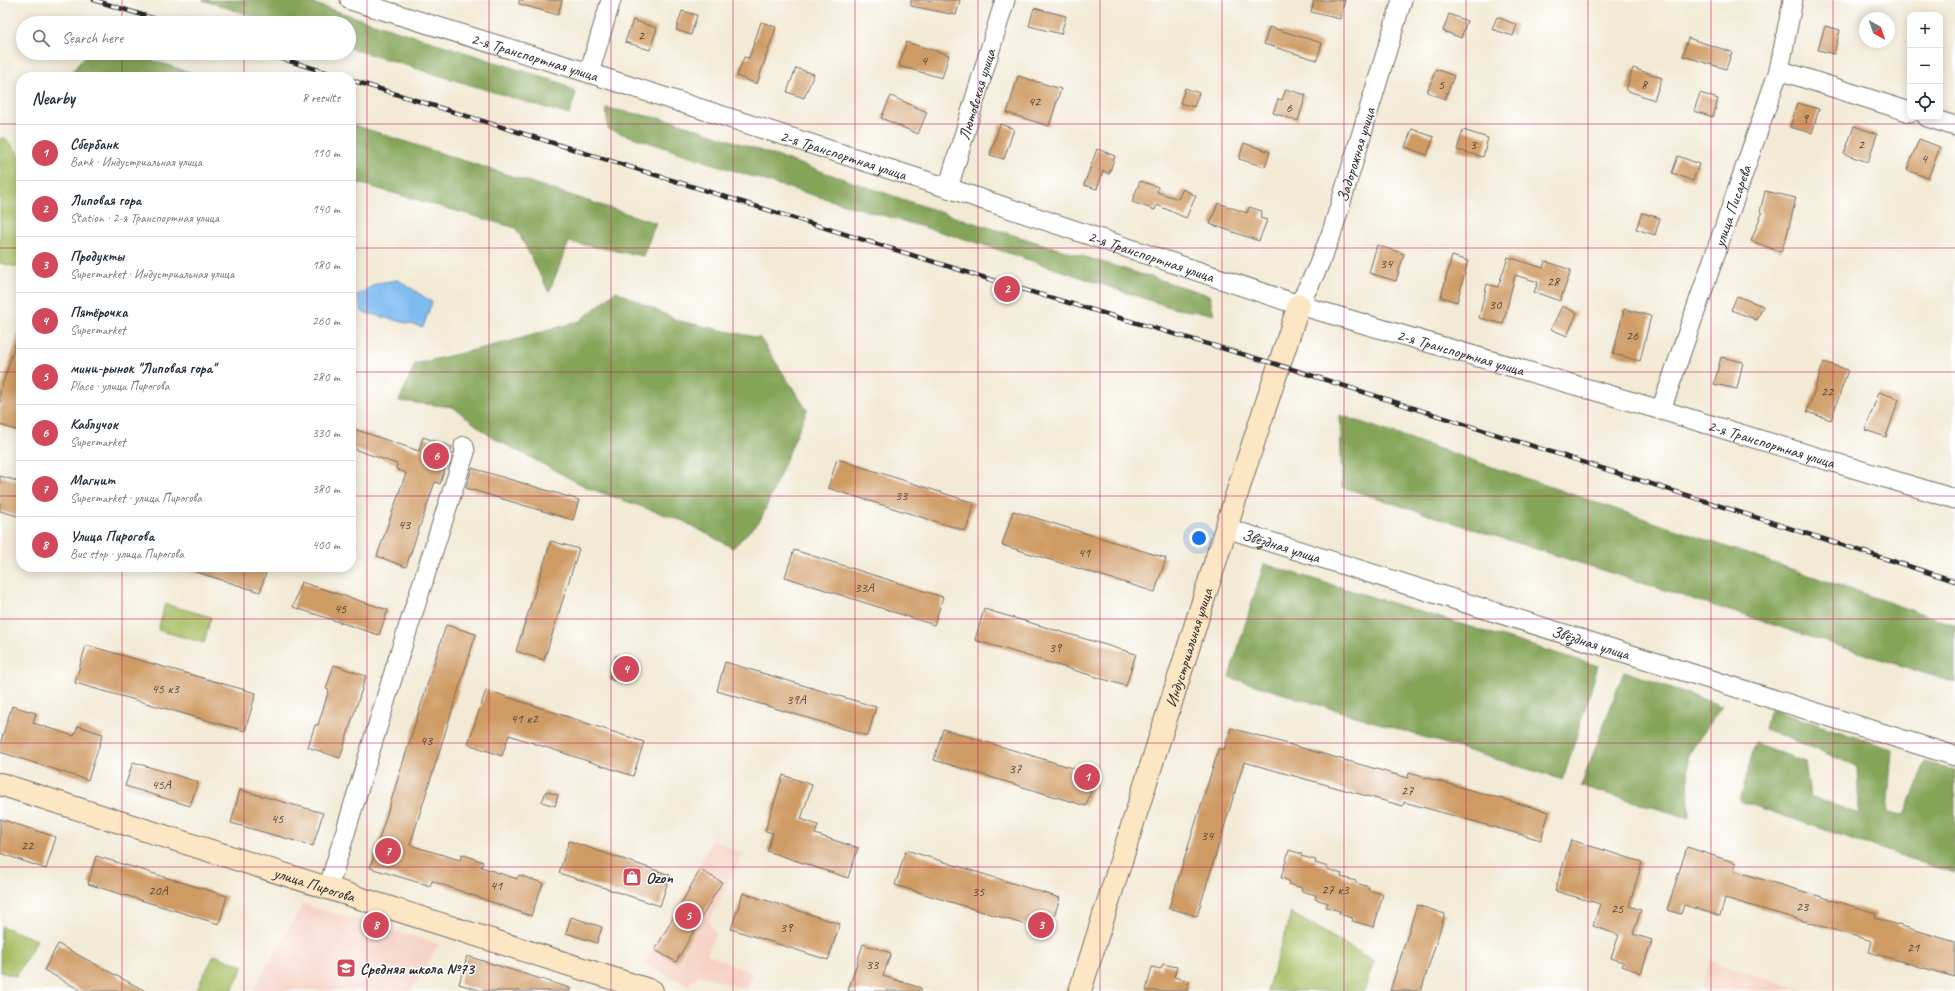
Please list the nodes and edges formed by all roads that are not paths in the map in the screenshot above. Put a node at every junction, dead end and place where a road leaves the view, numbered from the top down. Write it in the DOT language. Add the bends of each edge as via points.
graph roads {
  1 [pos="350,0"];
  2 [pos="610,0"];
  3 [pos="1005,0"];
  4 [pos="1402,0"];
  5 [pos="1793,0"];
  6 [pos="1779,70"];
  7 [pos="589,73"];
  8 [pos="1907,111"];
  9 [pos="1936,120"];
  10 [pos="1955,126"];
  11 [pos="948,188"];
  12 [pos="1299,305"];
  13 [pos="1661,410"];
  14 [pos="464,446"];
  15 [pos="1955,499"];
  16 [pos="1226,528"];
  17 [pos="1955,756"];
  18 [pos="0,784"];
  19 [pos="328,889"];
  20 [pos="649,990"];
  21 [pos="1080,991"];
  1 -- 7 [label="street, 2-я Транспортная улица"];
  2 -- 7 [label="street"];
  3 -- 11 [label="street, Лютовская улица"];
  4 -- 12 [label="street, Задорожная улица" via="1332,232 1318,269"];
  5 -- 6 [label="street, улица Писарева"];
  6 -- 8 [label="street"];
  6 -- 13 [label="street, улица Писарева"];
  7 -- 11 [label="street, 2-я Транспортная улица"];
  9 -- 10 [label="street"];
  11 -- 12 [label="street, 2-я Транспортная улица"];
  12 -- 13 [label="street, 2-я Транспортная улица"];
  12 -- 16 [label="street, Индустриальная улица"];
  13 -- 15 [label="street, 2-я Транспортная улица"];
  14 -- 19 [label="street" via="465,452"];
  16 -- 17 [label="street, Звёздная улица"];
  16 -- 21 [label="street, Индустриальная улица"];
  18 -- 19 [label="street, улица Пирогова"];
  19 -- 20 [label="street, улица Пирогова"];
}
